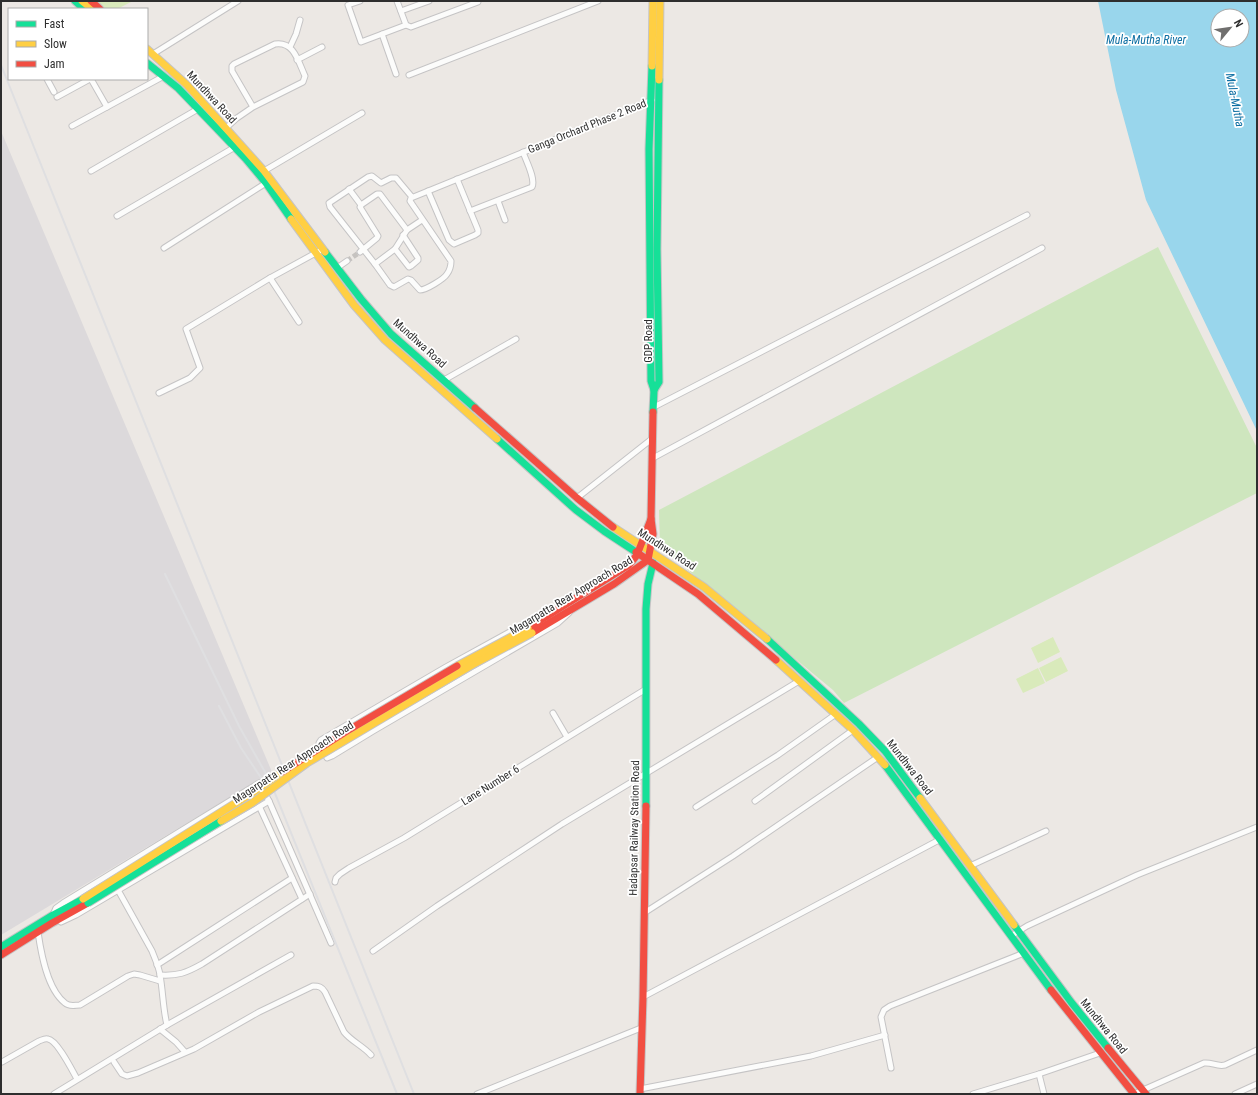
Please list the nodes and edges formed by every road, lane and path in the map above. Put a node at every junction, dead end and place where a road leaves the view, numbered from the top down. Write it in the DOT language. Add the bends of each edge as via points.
graph roads {
  1 [pos="75,1"];
  2 [pos="78,1"];
  3 [pos="82,1"];
  4 [pos="91,1"];
  5 [pos="238,1"];
  6 [pos="360,1"];
  7 [pos="397,1"];
  8 [pos="429,1"];
  9 [pos="478,1"];
  10 [pos="598,1"];
  11 [pos="653,1"];
  12 [pos="660,1"];
  13 [pos="83,8"];
  14 [pos="86,8"];
  15 [pos="91,8"];
  16 [pos="99,8"];
  17 [pos="401,11"];
  18 [pos="300,20"];
  19 [pos="406,25"];
  20 [pos="382,34"];
  21 [pos="290,47"];
  22 [pos="322,47"];
  23 [pos="150,51"];
  24 [pos="297,60"];
  25 [pos="148,63"];
  26 [pos="396,74"];
  27 [pos="409,75"];
  28 [pos="164,76"];
  29 [pos="48,80"];
  30 [pos="89,80"];
  31 [pos="92,80"];
  32 [pos="54,92"];
  33 [pos="57,97"];
  34 [pos="659,99"];
  35 [pos="651,100"];
  36 [pos="107,107"];
  37 [pos="253,107"];
  38 [pos="198,109"];
  39 [pos="362,113"];
  40 [pos="72,126"];
  41 [pos="226,128"];
  42 [pos="235,147"];
  43 [pos="523,152"];
  44 [pos="264,171"];
  45 [pos="91,172"];
  46 [pos="458,180"];
  47 [pos="266,183"];
  48 [pos="349,189"];
  49 [pos="428,191"];
  50 [pos="412,197"];
  51 [pos="498,201"];
  52 [pos="361,205"];
  53 [pos="470,211"];
  54 [pos="1027,215"];
  55 [pos="117,216"];
  56 [pos="422,220"];
  57 [pos="505,220"];
  58 [pos="407,230"];
  59 [pos="402,235"];
  60 [pos="164,248"];
  61 [pos="1042,248"];
  62 [pos="323,249"];
  63 [pos="395,249"];
  64 [pos="362,250"];
  65 [pos="315,254"];
  66 [pos="347,261"];
  67 [pos="375,264"];
  68 [pos="337,268"];
  69 [pos="270,278"];
  70 [pos="299,322"];
  71 [pos="391,334"];
  72 [pos="516,338"];
  73 [pos="385,340"];
  74 [pos="444,380"];
  75 [pos="654,390"];
  76 [pos="160,393"];
  77 [pos="654,407"];
  78 [pos="653,438"];
  79 [pos="653,458"];
  80 [pos="534,461"];
  81 [pos="528,468"];
  82 [pos="577,498"];
  83 [pos="652,519"];
  84 [pos="641,545"];
  85 [pos="650,551"];
  86 [pos="639,554"];
  87 [pos="651,562"];
  88 [pos="572,609"];
  89 [pos="553,612"];
  90 [pos="530,631"];
  91 [pos="799,681"];
  92 [pos="646,689"];
  93 [pos="553,713"];
  94 [pos="836,714"];
  95 [pos="854,719"];
  96 [pos="850,728"];
  97 [pos="567,737"];
  98 [pos="878,757"];
  99 [pos="646,773"];
  100 [pos="269,801"];
  101 [pos="755,801"];
  102 [pos="696,807"];
  103 [pos="260,808"];
  104 [pos="1257,827"];
  105 [pos="1046,831"];
  106 [pos="939,840"];
  107 [pos="970,866"];
  108 [pos="292,878"];
  109 [pos="335,882"];
  110 [pos="118,890"];
  111 [pos="310,894"];
  112 [pos="302,899"];
  113 [pos="85,901"];
  114 [pos="644,913"];
  115 [pos="52,915"];
  116 [pos="52,923"];
  117 [pos="1018,931"];
  118 [pos="38,932"];
  119 [pos="1011,936"];
  120 [pos="331,943"];
  121 [pos="1,947"];
  122 [pos="373,951"];
  123 [pos="1024,953"];
  124 [pos="1,955"];
  125 [pos="291,955"];
  126 [pos="157,965"];
  127 [pos="160,978"];
  128 [pos="644,996"];
  129 [pos="166,1025"];
  130 [pos="642,1028"];
  131 [pos="160,1029"];
  132 [pos="885,1035"];
  133 [pos="1257,1050"];
  134 [pos="185,1052"];
  135 [pos="1100,1053"];
  136 [pos="371,1055"];
  137 [pos="2,1062"];
  138 [pos="114,1062"];
  139 [pos="891,1068"];
  140 [pos="1039,1074"];
  141 [pos="78,1079"];
  142 [pos="1257,1084"];
  143 [pos="640,1091"];
  144 [pos="1144,1092"];
  145 [pos="54,1094"];
  146 [pos="477,1094"];
  147 [pos="973,1094"];
  148 [pos="1044,1094"];
  149 [pos="1134,1094"];
  150 [pos="1235,1094"];
  1 -- 13 [label="main road"];
  2 -- 14 [label="main road"];
  3 -- 15 [label="main road"];
  4 -- 16 [label="main road"];
  5 -- 23 [label="street"];
  6 -- 20 [label="street" via="348,5 361,42"];
  7 -- 17 [label="street"];
  8 -- 17 [label="street"];
  9 -- 19 [label="street" via="411,27"];
  10 -- 27 [label="street"];
  11 -- 35 [label="main road, GDP Road"];
  12 -- 34 [label="main road, GDP Road"];
  17 -- 19 [label="street"];
  18 -- 21 [label="street"];
  19 -- 20 [label="street"];
  20 -- 26 [label="street"];
  21 -- 24 [label="street"];
  21 -- 37 [label="street" via="282,43 275,44 232,66 232,71"];
  22 -- 24 [label="street"];
  23 -- 41 [label="main road, Mundhwa Road" via="187,85"];
  24 -- 37 [label="street" via="305,76 303,82"];
  25 -- 28 [label="main road, Mundhwa Road"];
  28 -- 36 [label="street"];
  28 -- 38 [label="main road, Mundhwa Road"];
  29 -- 32 [label="street"];
  30 -- 33 [label="street"];
  31 -- 36 [label="street"];
  34 -- 35 [label="street, Ganga Orchard Phase 2 Road"];
  34 -- 75 [label="main road, GDP Road" via="659,382"];
  35 -- 43 [label="street, Ganga Orchard Phase 2 Road"];
  35 -- 75 [label="main road, GDP Road" via="650,366"];
  36 -- 40 [label="street"];
  37 -- 41 [label="street"];
  38 -- 42 [label="main road, Mundhwa Road"];
  38 -- 45 [label="street"];
  39 -- 44 [label="street"];
  41 -- 44 [label="main road, Mundhwa Road"];
  42 -- 47 [label="main road, Mundhwa Road"];
  42 -- 55 [label="street"];
  43 -- 46 [label="street, Ganga Orchard Phase 2 Road"];
  43 -- 51 [label="street, Ganga Orchard Phase 2 Road" via="533,184 529,189"];
  44 -- 62 [label="main road, Mundhwa Road"];
  46 -- 49 [label="street, Ganga Orchard Phase 2 Road"];
  46 -- 53 [label="street"];
  47 -- 60 [label="street"];
  47 -- 65 [label="main road, Mundhwa Road"];
  48 -- 50 [label="street" via="372,176 381,182 396,178"];
  48 -- 52 [label="street"];
  48 -- 64 [label="street" via="329,203"];
  49 -- 50 [label="street, Ganga Orchard Phase 2 Road"];
  49 -- 53 [label="street" via="451,243 478,233"];
  50 -- 56 [label="street" via="410,201"];
  51 -- 53 [label="street, Ganga Orchard Phase 2 Road"];
  51 -- 57 [label="street"];
  52 -- 58 [label="street" via="374,195 380,194"];
  52 -- 64 [label="street" via="360,210 378,236"];
  54 -- 77 [label="street"];
  56 -- 58 [label="street"];
  56 -- 67 [label="street" via="451,261 451,267 446,275 425,290 420,290 408,279 394,287"];
  58 -- 59 [label="street"];
  59 -- 63 [label="street"];
  59 -- 63 [label="street" via="418,260 409,267"];
  61 -- 79 [label="street"];
  62 -- 65 [label="street"];
  62 -- 68 [label="main road, Mundhwa Road"];
  63 -- 67 [label="street"];
  64 -- 67 [label="street"];
  65 -- 69 [label="street"];
  65 -- 73 [label="main road, Mundhwa Road"];
  66 -- 68 [label="street"];
  68 -- 71 [label="main road, Mundhwa Road"];
  69 -- 70 [label="street"];
  69 -- 76 [label="street" via="186,329 200,368 190,378"];
  71 -- 73 [label="main road"];
  71 -- 74 [label="main road, Mundhwa Road"];
  72 -- 74 [label="street"];
  73 -- 81 [label="main road, Mundhwa Road"];
  74 -- 80 [label="main road, Mundhwa Road"];
  75 -- 77 [label="main road"];
  77 -- 78 [label="main road"];
  78 -- 79 [label="main road"];
  78 -- 82 [label="street"];
  79 -- 83 [label="main road"];
  80 -- 81 [label="main road"];
  80 -- 82 [label="main road, Mundhwa Road"];
  81 -- 86 [label="main road, Mundhwa Road" via="604,532"];
  82 -- 84 [label="main road, Mundhwa Road" via="609,524"];
  83 -- 84 [label="main road, Magarpatta Rear Approach Road" via="646,526"];
  83 -- 85 [label="main road, Magarpatta Rear Approach Road" via="654,527"];
  84 -- 85 [label="main road, Mundhwa Road"];
  84 -- 86 [label="main road, Magarpatta Rear Approach Road"];
  85 -- 87 [label="main road, Magarpatta Rear Approach Road"];
  85 -- 95 [label="main road, Mundhwa Road" via="704,587 735,612"];
  86 -- 87 [label="main road, Mundhwa Road"];
  86 -- 89 [label="main road, Magarpatta Rear Approach Road" via="629,566"];
  87 -- 88 [label="main road, Magarpatta Rear Approach Road"];
  87 -- 91 [label="main road, Mundhwa Road" via="723,614"];
  87 -- 92 [label="main road, Hadapsar Railway Station Road" via="646,609"];
  88 -- 89 [label="street" via="558,623 327,758 320,743 322,740 521,625"];
  88 -- 90 [label="main road, Magarpatta Rear Approach Road"];
  89 -- 90 [label="main road, Magarpatta Rear Approach Road"];
  90 -- 113 [label="main road, Magarpatta Rear Approach Road, bridge" via="468,660 298,761"];
  91 -- 94 [label="main road, Mundhwa Road"];
  91 -- 99 [label="street"];
  92 -- 97 [label="street, Lane Number 6"];
  92 -- 99 [label="main road, Hadapsar Railway Station Road"];
  93 -- 97 [label="street"];
  94 -- 96 [label="main road, Mundhwa Road"];
  94 -- 102 [label="street" via="778,755"];
  95 -- 96 [label="main road"];
  95 -- 107 [label="main road, Mundhwa Road" via="885,751"];
  96 -- 98 [label="main road, Mundhwa Road"];
  96 -- 101 [label="street"];
  97 -- 109 [label="street, Lane Number 6" via="404,838 348,868"];
  98 -- 106 [label="main road, Mundhwa Road"];
  98 -- 114 [label="street"];
  99 -- 114 [label="main road, Hadapsar Railway Station Road"];
  99 -- 122 [label="street" via="562,824"];
  100 -- 103 [label="street"];
  100 -- 111 [label="street"];
  100 -- 115 [label="street" via="260,784 256,784 63,902"];
  103 -- 108 [label="street"];
  103 -- 110 [label="street"];
  104 -- 117 [label="street" via="1137,875"];
  105 -- 107 [label="street"];
  106 -- 119 [label="main road, Mundhwa Road"];
  106 -- 128 [label="street"];
  107 -- 117 [label="main road, Mundhwa Road"];
  108 -- 112 [label="street"];
  108 -- 126 [label="street"];
  110 -- 116 [label="street" via="76,915"];
  110 -- 126 [label="street" via="152,951"];
  111 -- 112 [label="street"];
  111 -- 120 [label="street"];
  112 -- 127 [label="street" via="186,973"];
  113 -- 115 [label="main road, Magarpatta Rear Approach Road"];
  113 -- 116 [label="main road, Magarpatta Rear Approach Road"];
  114 -- 128 [label="main road, Hadapsar Railway Station Road"];
  115 -- 121 [label="main road, Magarpatta Rear Approach Road"];
  116 -- 118 [label="main road, Magarpatta Rear Approach Road"];
  117 -- 119 [label="street"];
  117 -- 144 [label="main road, Mundhwa Road" via="1071,1002"];
  118 -- 124 [label="main road, Magarpatta Rear Approach Road"];
  118 -- 127 [label="street" via="40,948 54,991 65,1004 80,1005 134,974"];
  119 -- 123 [label="main road, Mundhwa Road"];
  123 -- 132 [label="street" via="890,1006 884,1010 882,1017"];
  123 -- 135 [label="main road, Mundhwa Road"];
  125 -- 129 [label="street"];
  126 -- 127 [label="street"];
  127 -- 129 [label="street"];
  128 -- 130 [label="main road, Hadapsar Railway Station Road"];
  129 -- 131 [label="street"];
  130 -- 143 [label="main road, Hadapsar Railway Station Road"];
  130 -- 146 [label="street"];
  131 -- 134 [label="street"];
  131 -- 141 [label="street"];
  132 -- 139 [label="street"];
  132 -- 143 [label="street" via="811,1056"];
  133 -- 144 [label="street" via="1220,1066 1204,1062"];
  134 -- 136 [label="street" via="259,1012 313,986 318,986 325,992 344,1032"];
  134 -- 138 [label="street" via="127,1076 122,1074"];
  135 -- 140 [label="street"];
  135 -- 149 [label="main road, Mundhwa Road"];
  137 -- 141 [label="street" via="39,1041 49,1039 54,1042"];
  140 -- 147 [label="street"];
  140 -- 148 [label="street"];
  141 -- 145 [label="street"];
  142 -- 150 [label="street"];
  144 -- 149 [label="street"];
}
